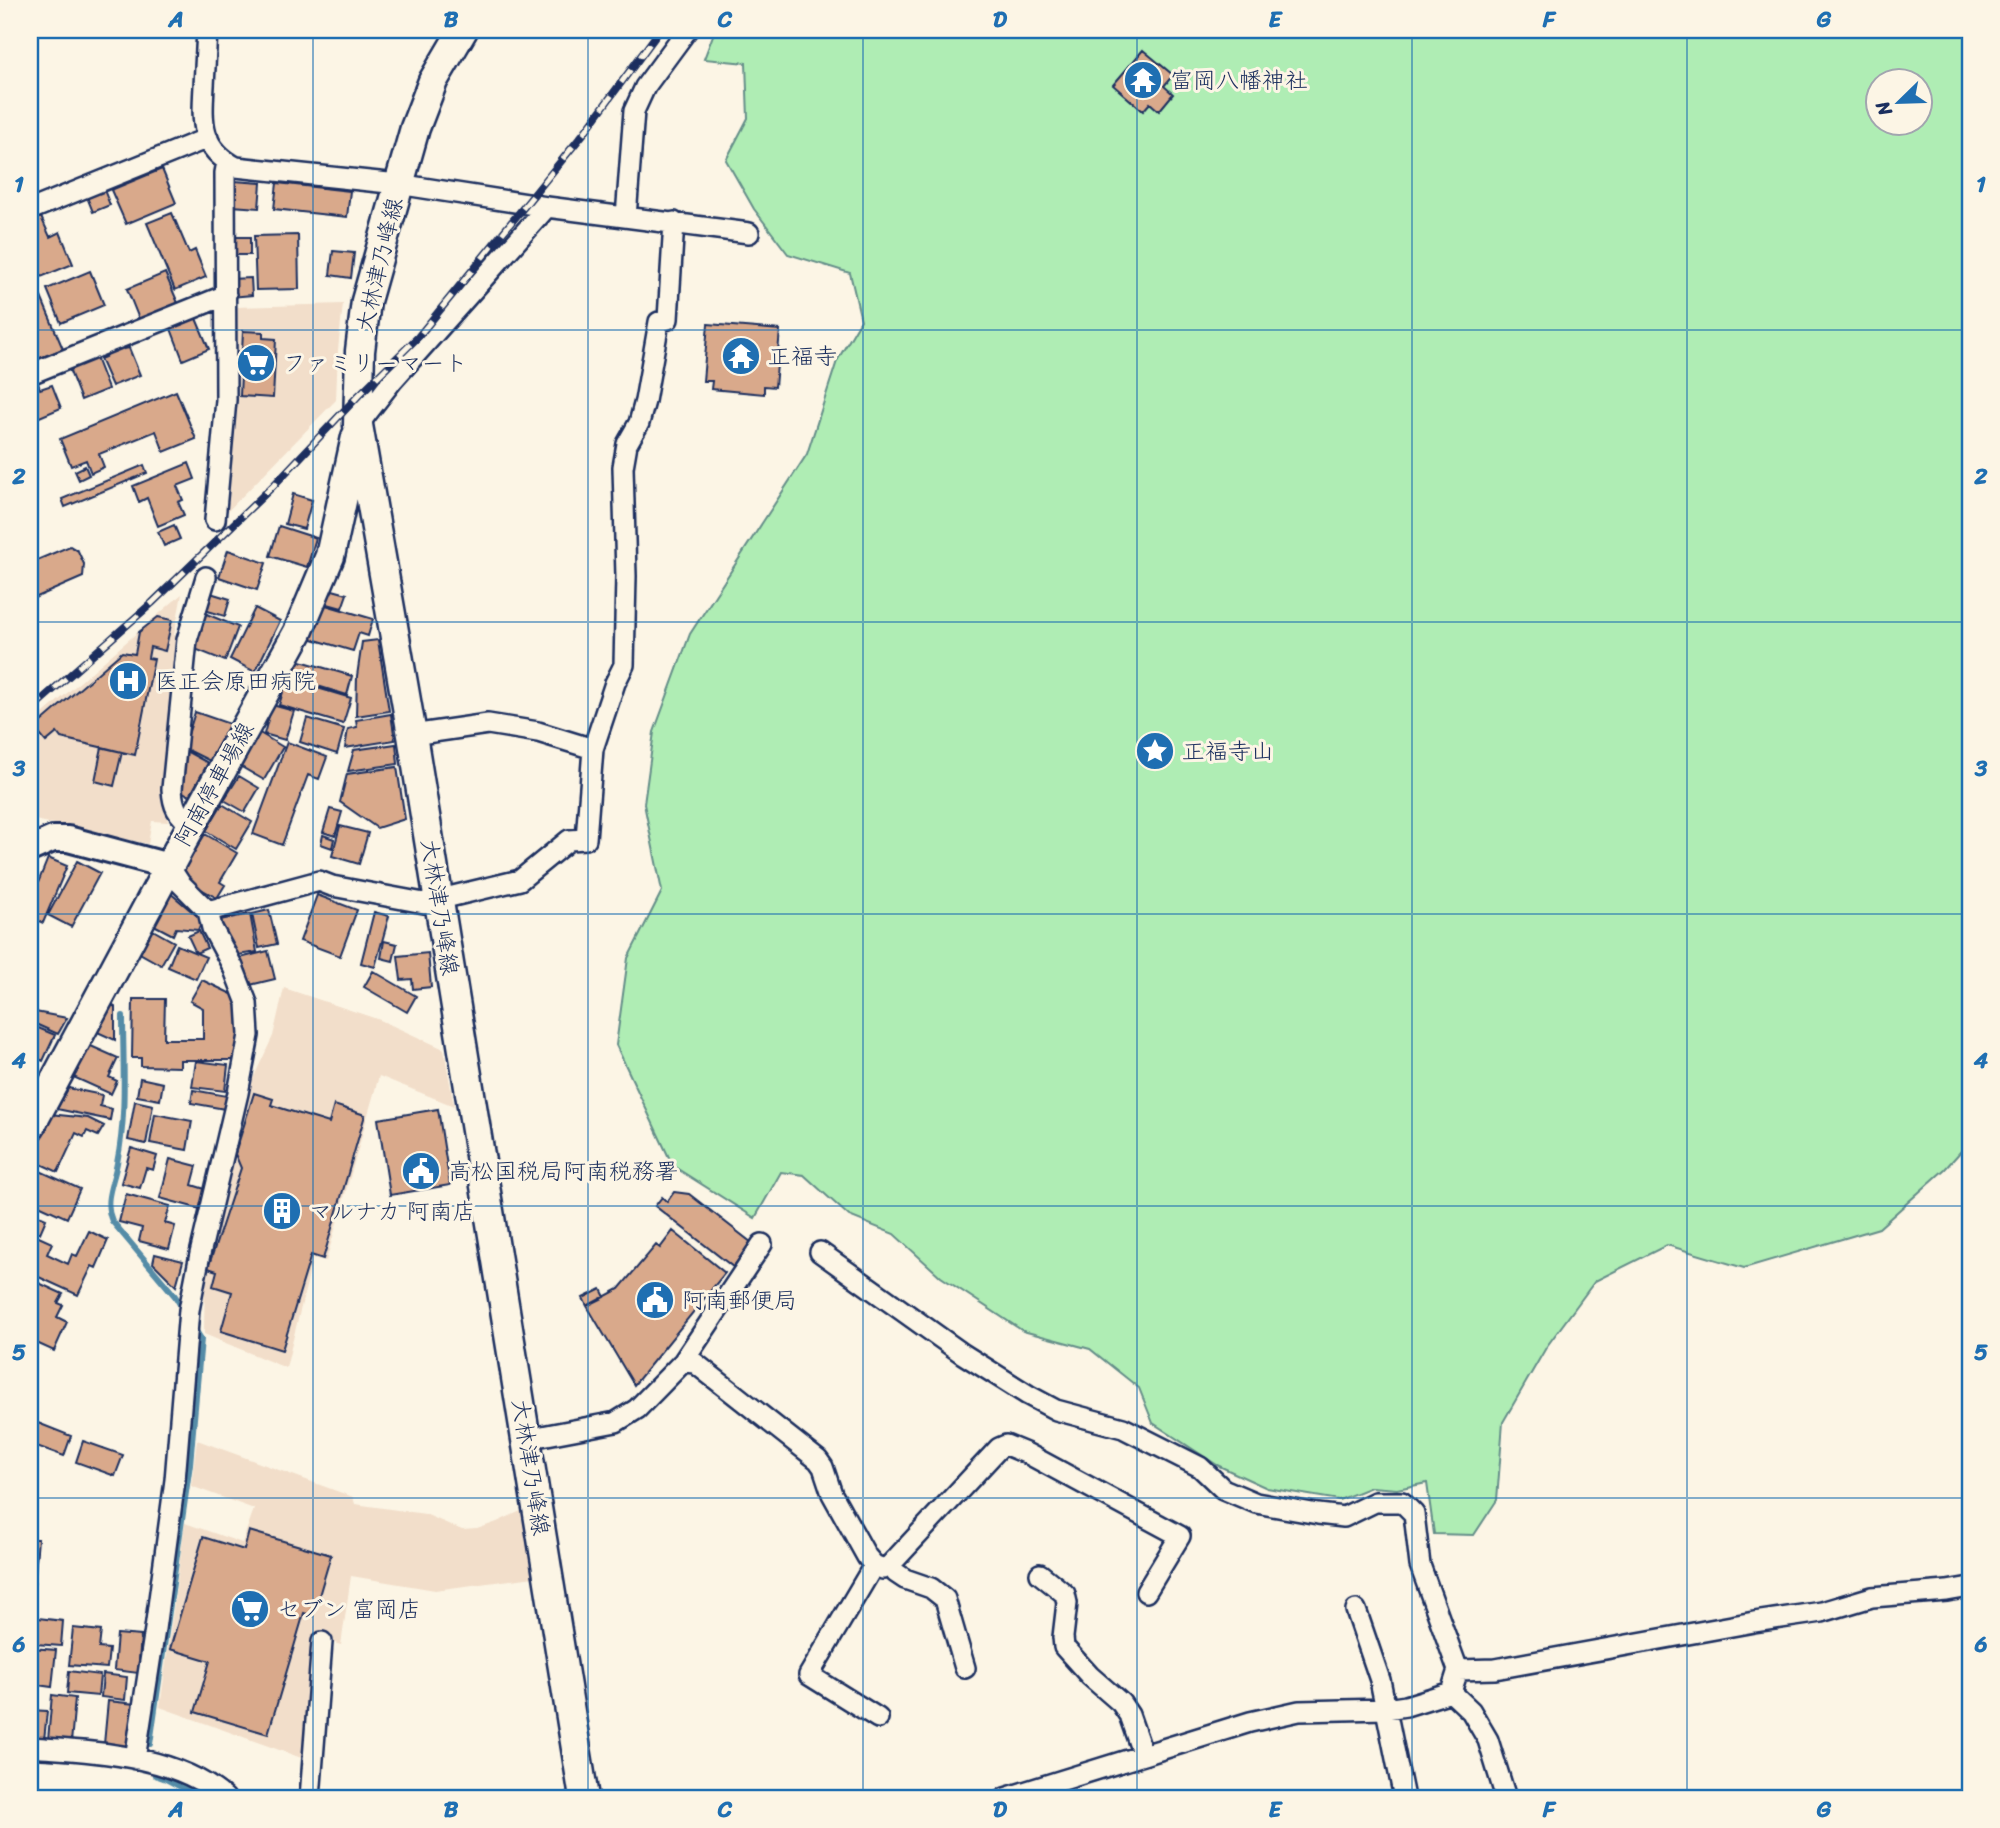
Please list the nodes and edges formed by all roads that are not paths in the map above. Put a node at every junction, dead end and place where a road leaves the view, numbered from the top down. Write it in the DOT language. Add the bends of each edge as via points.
graph roads {
  1 [pos="207,30"];
  2 [pos="463,30"];
  3 [pos="687,30"];
  4 [pos="208,138"];
  5 [pos="227,162"];
  6 [pos="398,184"];
  7 [pos="547,207"];
  8 [pos="30,210"];
  9 [pos="625,217"];
  10 [pos="674,222"];
  11 [pos="750,233"];
  12 [pos="226,295"];
  13 [pos="30,374"];
  14 [pos="358,425"];
  15 [pos="215,520"];
  16 [pos="206,577"];
  17 [pos="412,735"];
  18 [pos="593,749"];
  19 [pos="192,825"];
  20 [pos="30,849"];
  21 [pos="169,866"];
  22 [pos="438,899"];
  23 [pos="208,911"];
  24 [pos="30,1128"];
  25 [pos="762,1244"];
  26 [pos="820,1252"];
  27 [pos="683,1363"];
  28 [pos="526,1440"];
  29 [pos="882,1565"];
  30 [pos="1040,1574"];
  31 [pos="1970,1587"];
  32 [pos="1146,1592"];
  33 [pos="1356,1610"];
  34 [pos="322,1642"];
  35 [pos="965,1668"];
  36 [pos="1458,1670"];
  37 [pos="1451,1692"];
  38 [pos="1387,1709"];
  39 [pos="878,1718"];
  40 [pos="30,1747"];
  41 [pos="1143,1755"];
  42 [pos="135,1759"];
  43 [pos="225,1798"];
  44 [pos="310,1798"];
  45 [pos="584,1798"];
  46 [pos="1005,1798"];
  47 [pos="1404,1798"];
  48 [pos="1506,1798"];
  1 -- 4 [label="street" via="202,122"];
  2 -- 6 [label="main road, 大林津乃峰線" via="433,81"];
  3 -- 9 [label="street" via="634,111"];
  4 -- 5 [label="street"];
  4 -- 8 [label="street"];
  5 -- 6 [label="street" via="236,167"];
  5 -- 12 [label="street"];
  6 -- 7 [label="street"];
  6 -- 14 [label="main road, 大林津乃峰線" via="366,300"];
  7 -- 9 [label="street"];
  7 -- 14 [label="street"];
  9 -- 10 [label="street"];
  10 -- 11 [label="street"];
  10 -- 18 [label="street" via="668,319 659,322 645,401 623,467 624,664"];
  12 -- 13 [label="street"];
  12 -- 15 [label="street" via="226,400"];
  14 -- 17 [label="main road, 大林津乃峰線"];
  14 -- 19 [label="main road, 阿南停車場線" via="330,556 298,632"];
  16 -- 19 [label="street" via="187,640 172,789 173,805"];
  17 -- 18 [label="street" via="488,724 538,732"];
  17 -- 22 [label="main road, 大林津乃峰線"];
  18 -- 22 [label="street" via="586,839 569,840 520,880"];
  19 -- 21 [label="main road, 阿南停車場線"];
  20 -- 21 [label="street" via="53,839 68,839"];
  21 -- 23 [label="street"];
  21 -- 24 [label="main road, 阿南停車場線"];
  22 -- 23 [label="street" via="413,902 319,881"];
  22 -- 28 [label="main road, 大林津乃峰線"];
  23 -- 42 [label="street" via="247,1003 248,1035 189,1318 174,1480"];
  25 -- 27 [label="street"];
  26 -- 36 [label="street" via="1028,1395 1056,1410 1123,1428 1200,1467 1223,1489 1256,1503 1344,1517 1375,1502 1402,1502 1414,1514 1420,1565"];
  27 -- 28 [label="street" via="637,1409 616,1422"];
  27 -- 29 [label="street" via="695,1363 818,1460 867,1557"];
  28 -- 45 [label="main road, 大林津乃峰線"];
  29 -- 32 [label="street" via="1006,1445 1180,1536"];
  29 -- 35 [label="street" via="931,1588 945,1600"];
  29 -- 39 [label="street" via="809,1675"];
  30 -- 41 [label="street" via="1065,1594 1064,1647 1121,1703"];
  31 -- 36 [label="street" via="1871,1597 1822,1612 1495,1669"];
  33 -- 38 [label="street"];
  34 -- 44 [label="street"];
  36 -- 37 [label="street"];
  37 -- 38 [label="street"];
  37 -- 48 [label="street" via="1471,1711 1488,1740"];
  38 -- 41 [label="street" via="1299,1712"];
  38 -- 47 [label="street"];
  40 -- 42 [label="street"];
  41 -- 46 [label="street"];
  42 -- 43 [label="street" via="210,1785"];
}
